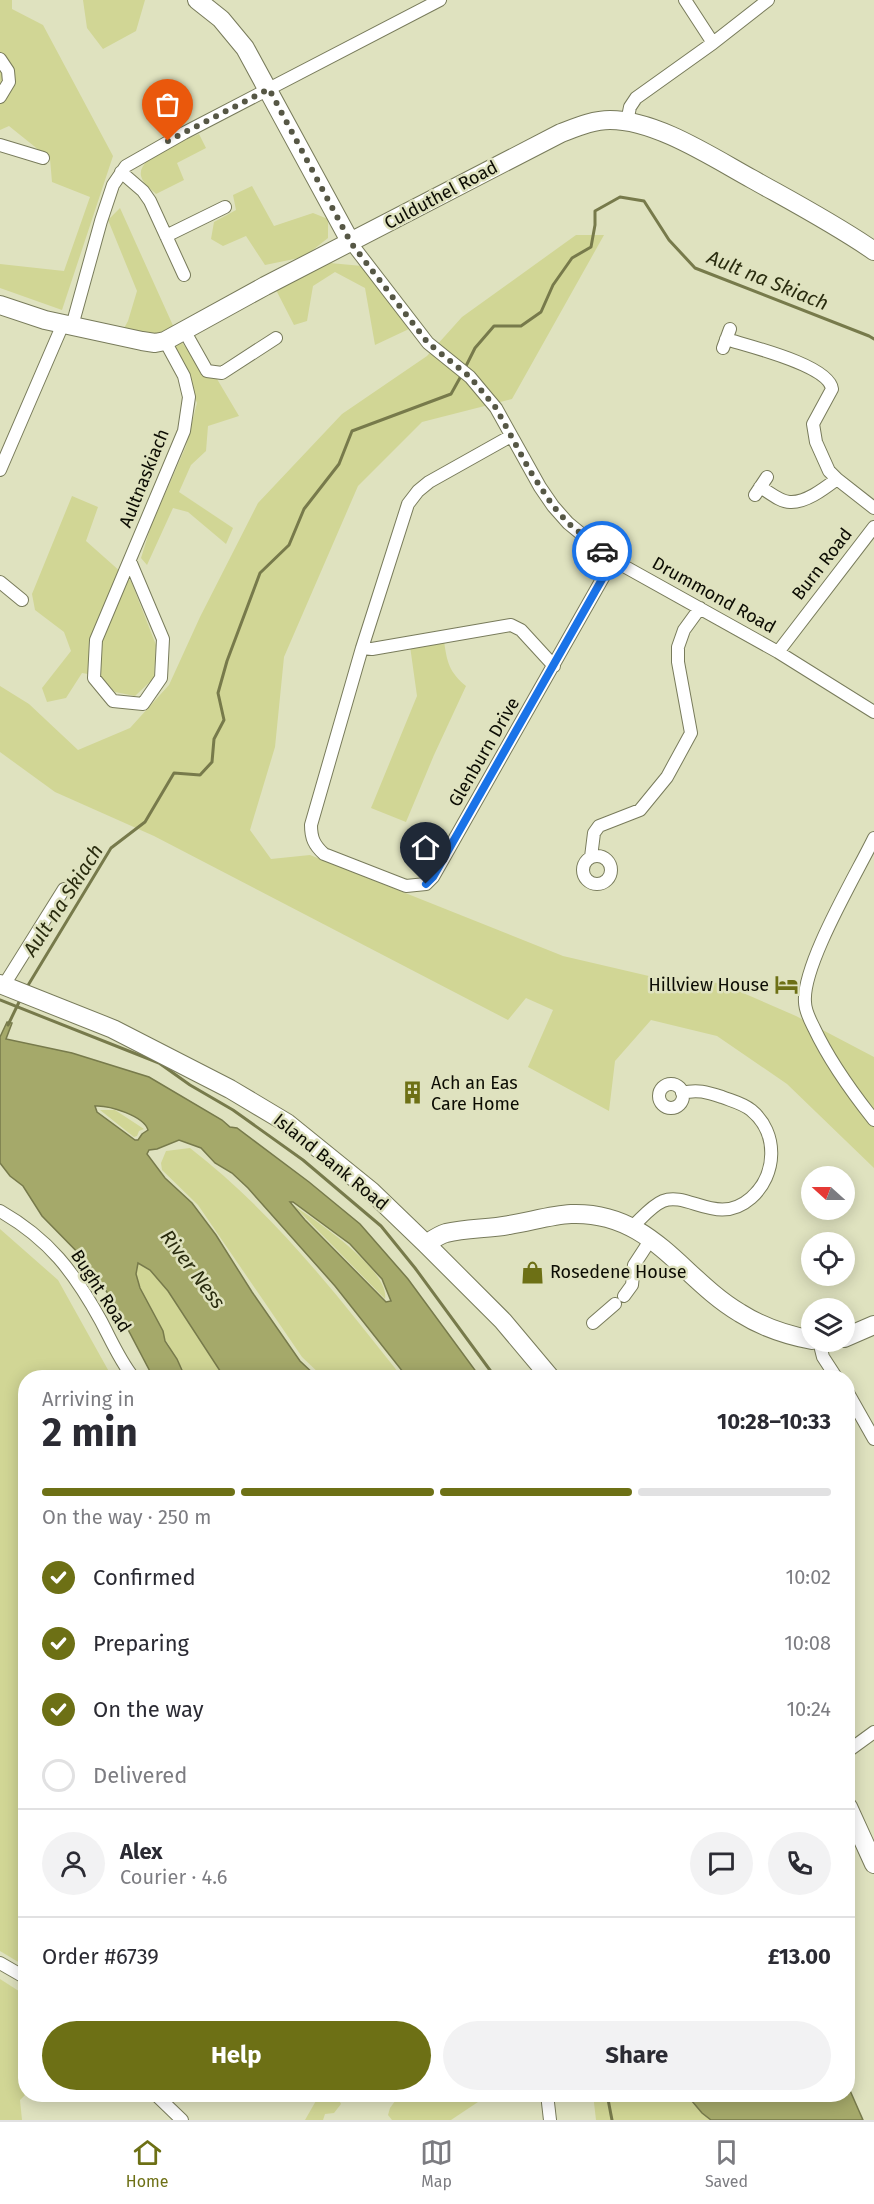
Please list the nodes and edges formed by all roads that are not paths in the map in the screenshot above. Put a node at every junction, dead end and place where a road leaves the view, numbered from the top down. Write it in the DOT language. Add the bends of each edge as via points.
graph roads {
  1 [pos="440,0"];
  2 [pos="685,0"];
  3 [pos="768,0"];
  4 [pos="202,1"];
  5 [pos="713,44"];
  6 [pos="0,59"];
  7 [pos="269,89"];
  8 [pos="0,97"];
  9 [pos="627,122"];
  10 [pos="0,145"];
  11 [pos="43,158"];
  12 [pos="121,172"];
  13 [pos="225,207"];
  14 [pos="166,236"];
  15 [pos="351,243"];
  16 [pos="874,251"];
  17 [pos="184,275"];
  18 [pos="0,305"];
  19 [pos="68,325"];
  20 [pos="185,332"];
  21 [pos="276,338"];
  22 [pos="726,339"];
  23 [pos="165,341"];
  24 [pos="511,436"];
  25 [pos="0,470"];
  26 [pos="837,479"];
  27 [pos="761,486"];
  28 [pos="874,508"];
  29 [pos="874,527"];
  30 [pos="613,560"];
  31 [pos="130,561"];
  32 [pos="0,582"];
  33 [pos="22,600"];
  34 [pos="700,608"];
  35 [pos="362,648"];
  36 [pos="778,651"];
  37 [pos="554,666"];
  38 [pos="874,712"];
  39 [pos="874,838"];
  40 [pos="591,857"];
  41 [pos="64,889"];
  42 [pos="12,989"];
  43 [pos="682,1093"];
  44 [pos="874,1120"];
  45 [pos="0,1211"];
  46 [pos="632,1227"];
  47 [pos="651,1239"];
  48 [pos="426,1244"];
  49 [pos="593,1323"];
  50 [pos="874,1325"];
  51 [pos="855,1333"];
  52 [pos="801,1338"];
  53 [pos="822,1352"];
  54 [pos="129,1370"];
  55 [pos="544,1370"];
  56 [pos="831,1370"];
  57 [pos="855,1405"];
  58 [pos="874,1439"];
  59 [pos="874,1732"];
  60 [pos="855,1746"];
  61 [pos="855,1824"];
  62 [pos="874,1864"];
  63 [pos="0,1963"];
  64 [pos="18,1973"];
  65 [pos="163,2102"];
  66 [pos="548,2102"];
  67 [pos="182,2120"];
  68 [pos="550,2120"];
  1 -- 7 [label="street"];
  2 -- 5 [label="street"];
  3 -- 5 [label="street"];
  4 -- 7 [label="main road" via="234,32"];
  5 -- 9 [label="street" via="632,102"];
  6 -- 8 [label="street" via="8,71 9,82"];
  7 -- 12 [label="street" via="135,159"];
  7 -- 15 [label="main road"];
  9 -- 15 [label="main road, Culduthel Road" via="601,121 561,133"];
  9 -- 16 [label="main road, Culduthel Road" via="717,159"];
  10 -- 11 [label="street"];
  12 -- 14 [label="street" via="143,191"];
  12 -- 19 [label="street" via="113,185"];
  13 -- 14 [label="street"];
  14 -- 17 [label="street"];
  15 -- 20 [label="main road, Culduthel Road"];
  15 -- 24 [label="street, Drummond Road" via="428,343 470,377 496,408"];
  18 -- 19 [label="main road, Culduthel Road"];
  19 -- 23 [label="main road, Culduthel Road" via="142,341"];
  19 -- 25 [label="street"];
  20 -- 21 [label="street" via="207,371 222,373"];
  20 -- 23 [label="main road, Culduthel Road"];
  22 -- 26 [label="street" via="809,366 829,380 832,389 815,417 813,429 824,461"];
  23 -- 31 [label="street, Aultnaskiach" via="184,376 189,398 184,431"];
  24 -- 30 [label="street, Drummond Road" via="553,506"];
  24 -- 35 [label="street, Glenburn Drive" via="429,482 408,504"];
  26 -- 27 [label="street" via="812,495 790,502"];
  26 -- 28 [label="street"];
  29 -- 36 [label="street, Burn Road"];
  30 -- 34 [label="street, Drummond Road"];
  30 -- 37 [label="street, Glenburn Drive"];
  31 -- 31 [label="street, Aultnaskiach" via="163,639 162,678 143,704 113,701 94,678 96,640"];
  32 -- 33 [label="street"];
  34 -- 36 [label="street, Drummond Road"];
  34 -- 40 [label="street" via="684,630 678,647 691,733 667,777 640,810 599,826 594,833"];
  35 -- 37 [label="street" via="511,625 521,630"];
  35 -- 37 [label="street, Glenburn Drive" via="311,836 324,854 406,886 426,884 433,877"];
  36 -- 38 [label="street, Drummond Road"];
  39 -- 44 [label="street" via="814,959 805,1003 824,1048"];
  41 -- 42 [label="street"];
  42 -- 48 [label="main road, Island Bank Road" via="113,1029 287,1123 371,1191"];
  43 -- 46 [label="street" via="700,1090 752,1111 770,1137 770,1170 762,1185 739,1204 711,1209 665,1200"];
  45 -- 54 [label="street, Bught Road" via="41,1238 61,1260"];
  46 -- 47 [label="main road"];
  46 -- 48 [label="main road" via="610,1219 571,1214 445,1233"];
  47 -- 49 [label="street" via="634,1265 632,1285"];
  47 -- 52 [label="main road" via="739,1312 786,1335"];
  48 -- 55 [label="main road, Island Bank Road" via="503,1321"];
  50 -- 51 [label="main road"];
  53 -- 56 [label="street"];
  57 -- 58 [label="street"];
  59 -- 60 [label="street"];
  61 -- 62 [label="main road"];
  63 -- 64 [label="street"];
  65 -- 67 [label="street"];
  66 -- 68 [label="street"];
}
